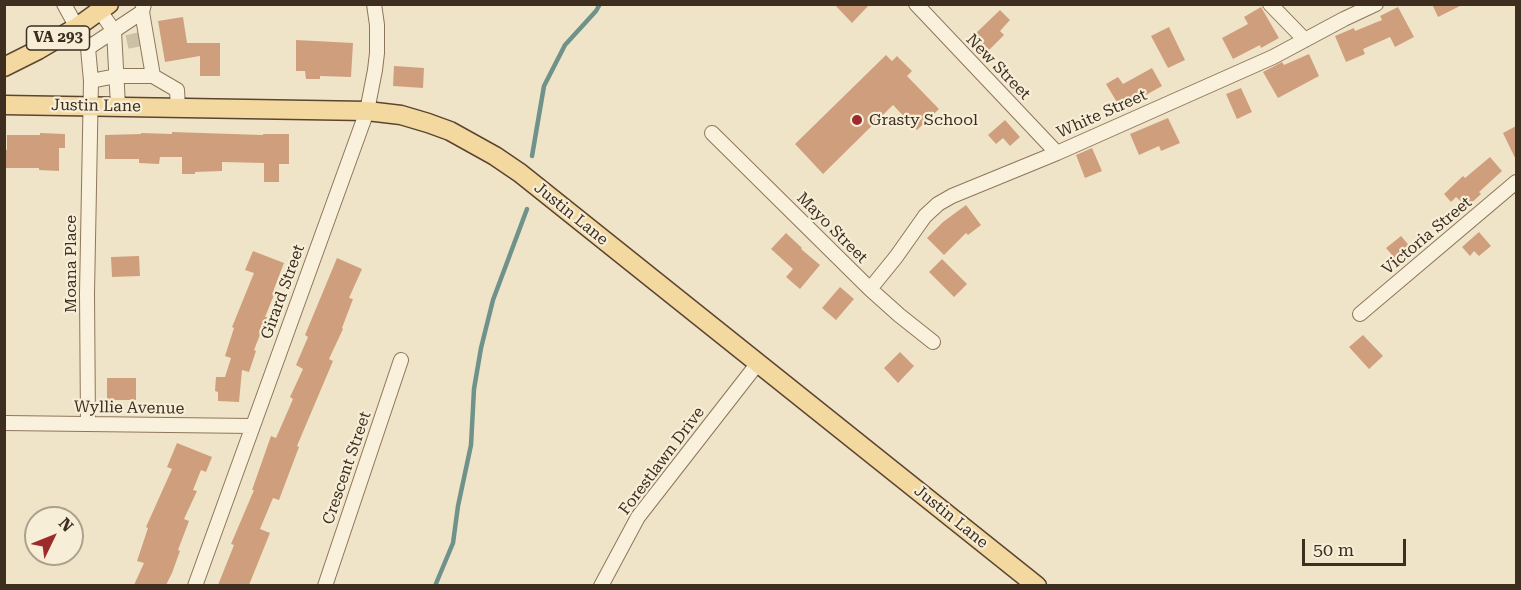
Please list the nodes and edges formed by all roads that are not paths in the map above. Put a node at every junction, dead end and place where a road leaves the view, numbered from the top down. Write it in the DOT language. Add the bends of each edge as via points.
graph roads {
  1 [pos="64,4"];
  2 [pos="374,4"];
  3 [pos="916,4"];
  4 [pos="1270,4"];
  5 [pos="1376,4"];
  6 [pos="104,8"];
  7 [pos="143,8"];
  8 [pos="77,27"];
  9 [pos="118,39"];
  10 [pos="1305,40"];
  11 [pos="88,48"];
  12 [pos="4,67"];
  13 [pos="116,76"];
  14 [pos="153,76"];
  15 [pos="91,81"];
  16 [pos="4,105"];
  17 [pos="91,106"];
  18 [pos="118,106"];
  19 [pos="178,108"];
  20 [pos="367,111"];
  21 [pos="712,133"];
  22 [pos="1057,153"];
  23 [pos="1516,182"];
  24 [pos="870,289"];
  25 [pos="1359,314"];
  26 [pos="933,342"];
  27 [pos="401,360"];
  28 [pos="758,363"];
  29 [pos="4,423"];
  30 [pos="88,423"];
  31 [pos="252,426"];
  32 [pos="195,585"];
  33 [pos="325,585"];
  34 [pos="601,585"];
  35 [pos="1037,585"];
  1 -- 8 [label="street"];
  2 -- 20 [label="street, Girard Street" via="377,53"];
  3 -- 22 [label="street, New Street"];
  4 -- 10 [label="street"];
  5 -- 10 [label="street, White Street"];
  6 -- 8 [label="main road, VA 293"];
  6 -- 9 [label="street"];
  7 -- 9 [label="street"];
  7 -- 14 [label="street" via="144,38"];
  8 -- 11 [label="street"];
  8 -- 12 [label="main road, VA 293"];
  9 -- 11 [label="street"];
  9 -- 13 [label="street"];
  10 -- 22 [label="street, White Street"];
  11 -- 15 [label="street, Moana Place"];
  13 -- 14 [label="street"];
  13 -- 15 [label="street"];
  13 -- 18 [label="street"];
  14 -- 19 [label="street" via="177,90"];
  15 -- 17 [label="street, Moana Place"];
  16 -- 17 [label="main road, Justin Lane"];
  17 -- 18 [label="main road, Justin Lane"];
  17 -- 30 [label="street, Moana Place"];
  18 -- 19 [label="main road, Justin Lane"];
  19 -- 20 [label="main road, Justin Lane"];
  20 -- 28 [label="main road, Justin Lane" via="428,123 495,156"];
  20 -- 31 [label="street, Girard Street"];
  21 -- 24 [label="street, Mayo Street"];
  22 -- 24 [label="street, White Street" via="938,204"];
  23 -- 25 [label="street, Victoria Street"];
  24 -- 26 [label="street, Mayo Street"];
  27 -- 33 [label="street, Crescent Street"];
  28 -- 34 [label="street, Forestlawn Drive" via="638,517"];
  28 -- 35 [label="main road, Justin Lane"];
  29 -- 30 [label="street, Wyllie Avenue"];
  30 -- 31 [label="street, Wyllie Avenue"];
  31 -- 32 [label="street, Girard Street"];
}
